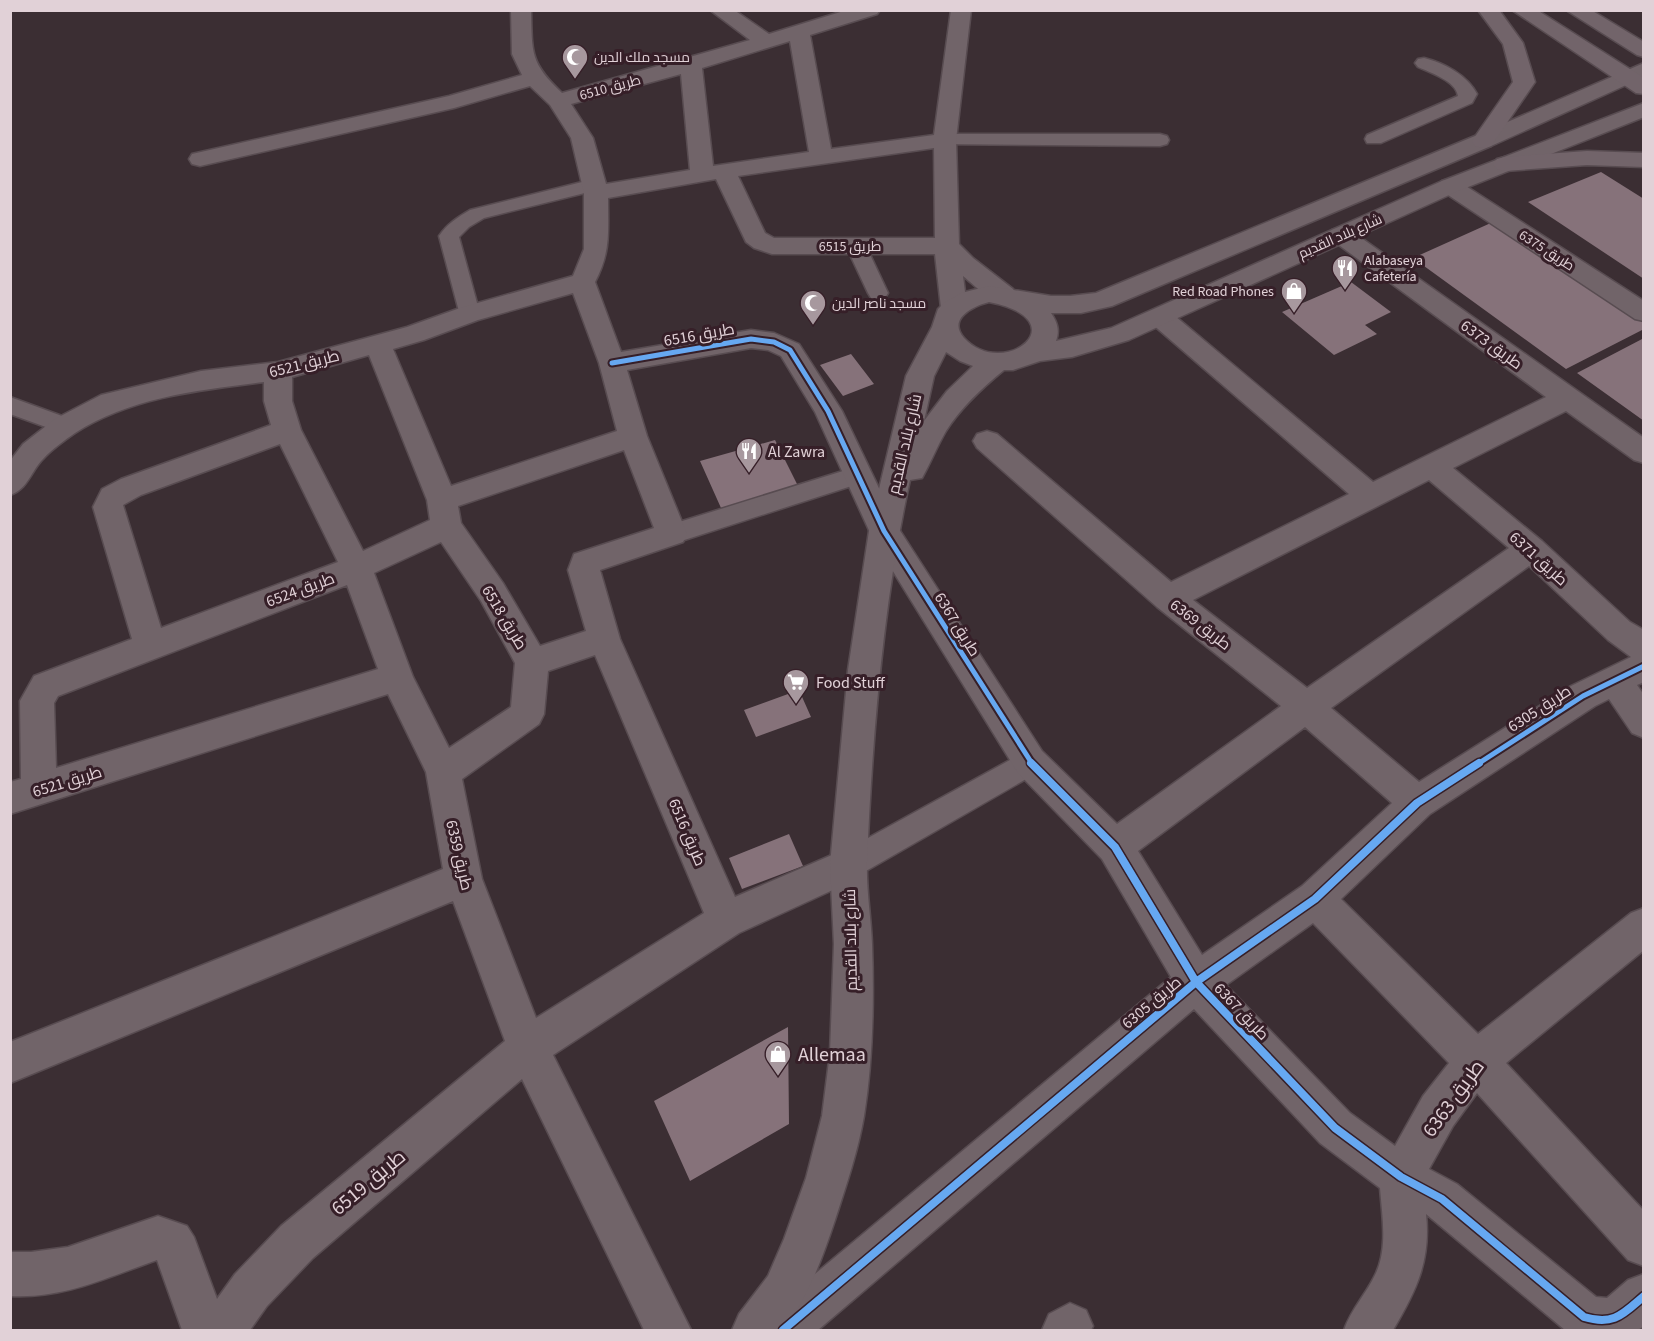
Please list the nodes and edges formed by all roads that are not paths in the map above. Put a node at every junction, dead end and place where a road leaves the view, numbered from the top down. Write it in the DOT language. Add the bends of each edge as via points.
graph roads {
  1 [pos="521,10"];
  2 [pos="720,10"];
  3 [pos="961,10"];
  4 [pos="1488,10"];
  5 [pos="1522,10"];
  6 [pos="1576,10"];
  7 [pos="861,12"];
  8 [pos="799,33"];
  9 [pos="766,42"];
  10 [pos="1644,51"];
  11 [pos="1424,63"];
  12 [pos="691,65"];
  13 [pos="534,78"];
  14 [pos="1638,78"];
  15 [pos="558,101"];
  16 [pos="1644,109"];
  17 [pos="1374,139"];
  18 [pos="945,140"];
  19 [pos="1160,140"];
  20 [pos="1483,141"];
  21 [pos="821,157"];
  22 [pos="200,159"];
  23 [pos="1644,160"];
  24 [pos="1505,164"];
  25 [pos="713,173"];
  26 [pos="1450,186"];
  27 [pos="595,189"];
  28 [pos="1341,235"];
  29 [pos="856,246"];
  30 [pos="947,246"];
  31 [pos="582,282"];
  32 [pos="878,293"];
  33 [pos="1011,297"];
  34 [pos="1644,313"];
  35 [pos="470,314"];
  36 [pos="950,317"];
  37 [pos="1160,317"];
  38 [pos="378,344"];
  39 [pos="790,350"];
  40 [pos="1034,353"];
  41 [pos="997,362"];
  42 [pos="612,363"];
  43 [pos="278,372"];
  44 [pos="1567,398"];
  45 [pos="10,405"];
  46 [pos="65,426"];
  47 [pos="287,430"];
  48 [pos="633,436"];
  49 [pos="987,441"];
  50 [pos="1644,453"];
  51 [pos="1433,467"];
  52 [pos="859,475"];
  53 [pos="10,484"];
  54 [pos="1369,495"];
  55 [pos="444,513"];
  56 [pos="884,531"];
  57 [pos="672,534"];
  58 [pos="1531,549"];
  59 [pos="356,568"];
  60 [pos="1168,598"];
  61 [pos="604,639"];
  62 [pos="150,645"];
  63 [pos="1644,648"];
  64 [pos="532,662"];
  65 [pos="1629,673"];
  66 [pos="397,676"];
  67 [pos="1306,708"];
  68 [pos="1644,723"];
  69 [pos="1030,762"];
  70 [pos="443,772"];
  71 [pos="25,794"];
  72 [pos="1417,803"];
  73 [pos="1115,848"];
  74 [pos="848,865"];
  75 [pos="463,879"];
  76 [pos="1315,899"];
  77 [pos="726,920"];
  78 [pos="1644,926"];
  79 [pos="1196,982"];
  80 [pos="528,1048"];
  81 [pos="1476,1061"];
  82 [pos="10,1063"];
  83 [pos="1401,1177"];
  84 [pos="1644,1244"];
  85 [pos="10,1274"];
  86 [pos="1644,1296"];
  87 [pos="205,1330"];
  88 [pos="223,1330"];
  89 [pos="668,1330"];
  90 [pos="754,1330"];
  91 [pos="783,1330"];
  92 [pos="1367,1330"];
  1 -- 13 [label="street" via="522,54"];
  2 -- 9 [label="street"];
  3 -- 18 [label="street"];
  4 -- 20 [label="main road" via="1513,43 1524,82"];
  5 -- 14 [label="main road"];
  6 -- 10 [label="main road"];
  7 -- 8 [label="street, طريق 6510"];
  8 -- 9 [label="street, طريق 6510"];
  8 -- 21 [label="street"];
  9 -- 12 [label="street, طريق 6510"];
  11 -- 17 [label="lane" via="1467,89 1466,99"];
  12 -- 15 [label="street, طريق 6510"];
  12 -- 25 [label="street"];
  13 -- 15 [label="street"];
  13 -- 22 [label="street" via="454,101"];
  14 -- 20 [label="street, شارع بلاد القديم"];
  15 -- 27 [label="street" via="582,138"];
  16 -- 24 [label="street, شارع بلاد القديم"];
  18 -- 19 [label="lane"];
  18 -- 21 [label="street"];
  18 -- 30 [label="street"];
  20 -- 33 [label="street, شارع بلاد القديم" via="1103,300 1082,306 1057,306"];
  21 -- 25 [label="street"];
  23 -- 24 [label="main road" via="1587,158"];
  24 -- 26 [label="street, شارع بلاد القديم"];
  25 -- 27 [label="street"];
  25 -- 29 [label="street, طريق 6515" via="762,243"];
  26 -- 28 [label="street, شارع بلاد القديم"];
  26 -- 34 [label="street, طريق 6375"];
  27 -- 31 [label="street" via="596,249"];
  27 -- 35 [label="lane" via="477,214 462,223 449,236"];
  28 -- 37 [label="street, شارع بلاد القديم"];
  28 -- 44 [label="street, طريق 6373"];
  29 -- 30 [label="street, طريق 6515"];
  29 -- 32 [label="lane"];
  30 -- 33 [label="street" via="964,264"];
  30 -- 36 [label="street"];
  31 -- 35 [label="street, طريق 6521"];
  31 -- 42 [label="street"];
  33 -- 36 [label="street" via="975,296 963,301"];
  33 -- 40 [label="street" via="1041,314 1046,324 1047,335"];
  35 -- 38 [label="street, طريق 6521"];
  36 -- 41 [label="street" via="948,335 961,350"];
  36 -- 56 [label="street, شارع بلاد القديم" via="920,376"];
  37 -- 40 [label="street, شارع بلاد القديم" via="1101,340"];
  37 -- 54 [label="street"];
  38 -- 43 [label="street, طريق 6521"];
  38 -- 55 [label="street, طريق 6518"];
  39 -- 42 [label="street, طريق 6516" via="774,342 751,339"];
  39 -- 52 [label="street, طريق 6367" via="828,411"];
  40 -- 41 [label="street"];
  41 -- 56 [label="street, شارع بلاد القديم" via="951,402 934,425"];
  42 -- 48 [label="street"];
  43 -- 46 [label="street, طريق 6521" via="201,380 111,402"];
  43 -- 47 [label="street, طريق 6359" via="278,401"];
  44 -- 50 [label="street, طريق 6373"];
  44 -- 51 [label="street"];
  45 -- 46 [label="lane"];
  46 -- 53 [label="street, طريق 6521" via="33,451"];
  47 -- 59 [label="street, طريق 6359"];
  47 -- 62 [label="street" via="113,495 109,501"];
  48 -- 55 [label="street"];
  48 -- 57 [label="street"];
  49 -- 60 [label="street, طريق 6369"];
  51 -- 54 [label="street"];
  51 -- 58 [label="street, طريق 6371"];
  52 -- 56 [label="street, طريق 6367"];
  52 -- 57 [label="lane"];
  54 -- 60 [label="street"];
  55 -- 59 [label="street, طريق 6524"];
  55 -- 64 [label="street, طريق 6518"];
  56 -- 69 [label="street, طريق 6367"];
  56 -- 74 [label="street, شارع بلاد القديم" via="864,670"];
  57 -- 61 [label="street, طريق 6516" via="585,563"];
  58 -- 63 [label="street, طريق 6371" via="1619,631"];
  58 -- 67 [label="street"];
  59 -- 62 [label="street, طريق 6524"];
  59 -- 66 [label="street, طريق 6359"];
  60 -- 67 [label="street, طريق 6369"];
  61 -- 64 [label="street"];
  61 -- 77 [label="street, طريق 6516"];
  62 -- 71 [label="street, طريق 6524" via="56,681 40,693"];
  64 -- 70 [label="street, طريق 6518" via="527,714"];
  65 -- 68 [label="street"];
  65 -- 72 [label="street, طريق 6305" via="1583,696"];
  66 -- 70 [label="street, طريق 6359"];
  66 -- 71 [label="street, طريق 6521"];
  67 -- 72 [label="street, طريق 6369"];
  67 -- 73 [label="street"];
  69 -- 73 [label="street, طريق 6367"];
  69 -- 74 [label="lane"];
  70 -- 75 [label="street, طريق 6359"];
  72 -- 76 [label="street, طريق 6305"];
  73 -- 79 [label="street, طريق 6367"];
  74 -- 77 [label="street, طريق 6519"];
  74 -- 90 [label="street, شارع بلاد القديم" via="853,944 850,1053 843,1116 805,1243 784,1292"];
  75 -- 80 [label="street, طريق 6359"];
  75 -- 82 [label="street"];
  76 -- 79 [label="street, طريق 6305"];
  76 -- 81 [label="street"];
  77 -- 80 [label="street, طريق 6519"];
  78 -- 81 [label="street, طريق 6363"];
  79 -- 83 [label="street, طريق 6367" via="1335,1128"];
  79 -- 91 [label="street, طريق 6305"];
  80 -- 88 [label="street, طريق 6519" via="297,1242 251,1290"];
  80 -- 89 [label="street, طريق 6359"];
  81 -- 83 [label="street, طريق 6363" via="1438,1111"];
  81 -- 84 [label="street"];
  83 -- 86 [label="street, طريق 6367" via="1442,1200 1584,1317 1600,1323 1614,1321"];
  83 -- 92 [label="street" via="1406,1234 1398,1279"];
  85 -- 87 [label="street" via="79,1268 158,1238 171,1242 178,1253"];
}
